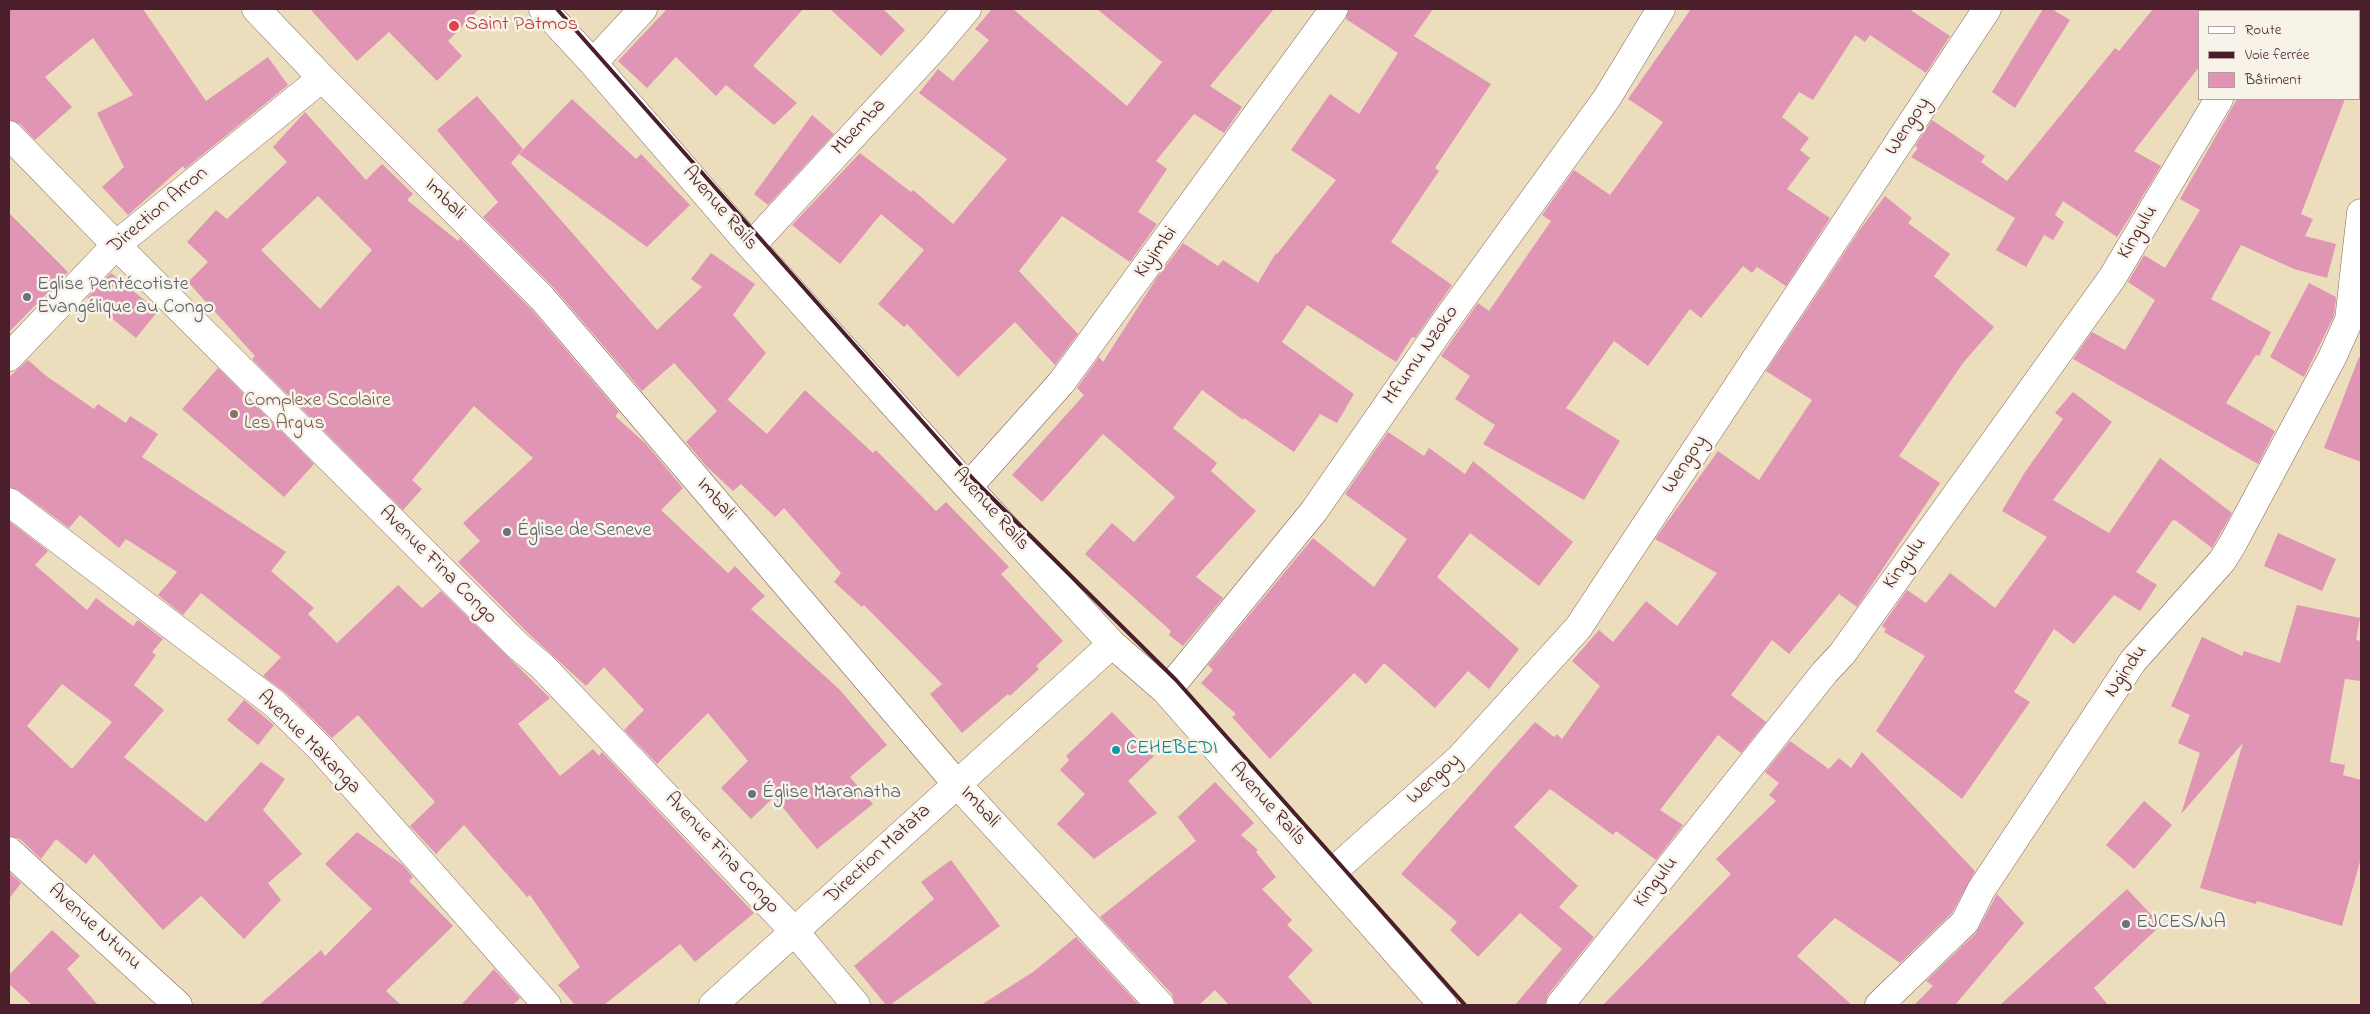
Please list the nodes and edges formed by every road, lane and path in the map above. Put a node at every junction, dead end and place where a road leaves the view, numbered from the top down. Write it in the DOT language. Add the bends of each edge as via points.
graph roads {
  1 [pos="256,9"];
  2 [pos="543,9"];
  3 [pos="642,9"];
  4 [pos="967,9"];
  5 [pos="1334,9"];
  6 [pos="1660,9"];
  7 [pos="1987,9"];
  8 [pos="592,63"];
  9 [pos="322,78"];
  10 [pos="2218,100"];
  11 [pos="9,135"];
  12 [pos="2361,213"];
  13 [pos="116,245"];
  14 [pos="750,246"];
  15 [pos="2355,322"];
  16 [pos="9,357"];
  17 [pos="968,487"];
  18 [pos="9,502"];
  19 [pos="1112,644"];
  20 [pos="1165,690"];
  21 [pos="956,783"];
  22 [pos="9,852"];
  23 [pos="1329,874"];
  24 [pos="795,932"];
  25 [pos="178,1005"];
  26 [pos="547,1005"];
  27 [pos="713,1005"];
  28 [pos="856,1005"];
  29 [pos="1160,1005"];
  30 [pos="1443,1005"];
  31 [pos="1560,1005"];
  32 [pos="1879,1005"];
  1 -- 9 [label="street, Imbali"];
  2 -- 8 [label="street, Avenue Rails"];
  3 -- 8 [label="street"];
  4 -- 14 [label="street, Mbemba"];
  5 -- 17 [label="street, Kiyimbi" via="1061,383"];
  6 -- 20 [label="street, Mfumu Nzoko" via="1607,98 1314,511"];
  7 -- 23 [label="street, Wengoy" via="1578,628 1460,758"];
  8 -- 14 [label="street, Avenue Rails"];
  9 -- 13 [label="street, Direction Arron"];
  9 -- 21 [label="street, Imbali" via="542,298"];
  10 -- 31 [label="street, Kingulu" via="2112,278 1842,654"];
  11 -- 13 [label="street, Avenue Fina Congo"];
  12 -- 15 [label="street, Ngindu"];
  13 -- 16 [label="street, Direction Arron"];
  13 -- 24 [label="street, Avenue Fina Congo" via="510,638 542,666"];
  14 -- 17 [label="street, Avenue Rails"];
  15 -- 32 [label="street, Ngindu" via="2332,358 2222,561 2133,661 1981,890 1965,922"];
  17 -- 19 [label="street, Avenue Rails"];
  18 -- 26 [label="street, Avenue Makanga" via="274,704 321,749"];
  19 -- 20 [label="street, Avenue Rails"];
  19 -- 21 [label="street, Direction Matata"];
  20 -- 23 [label="street, Avenue Rails"];
  21 -- 24 [label="street, Direction Matata"];
  21 -- 29 [label="street, Imbali"];
  22 -- 25 [label="street, Avenue Ntunu"];
  23 -- 30 [label="street, Avenue Rails"];
  24 -- 27 [label="street, Direction Matata"];
  24 -- 28 [label="street, Avenue Fina Congo"];
}
